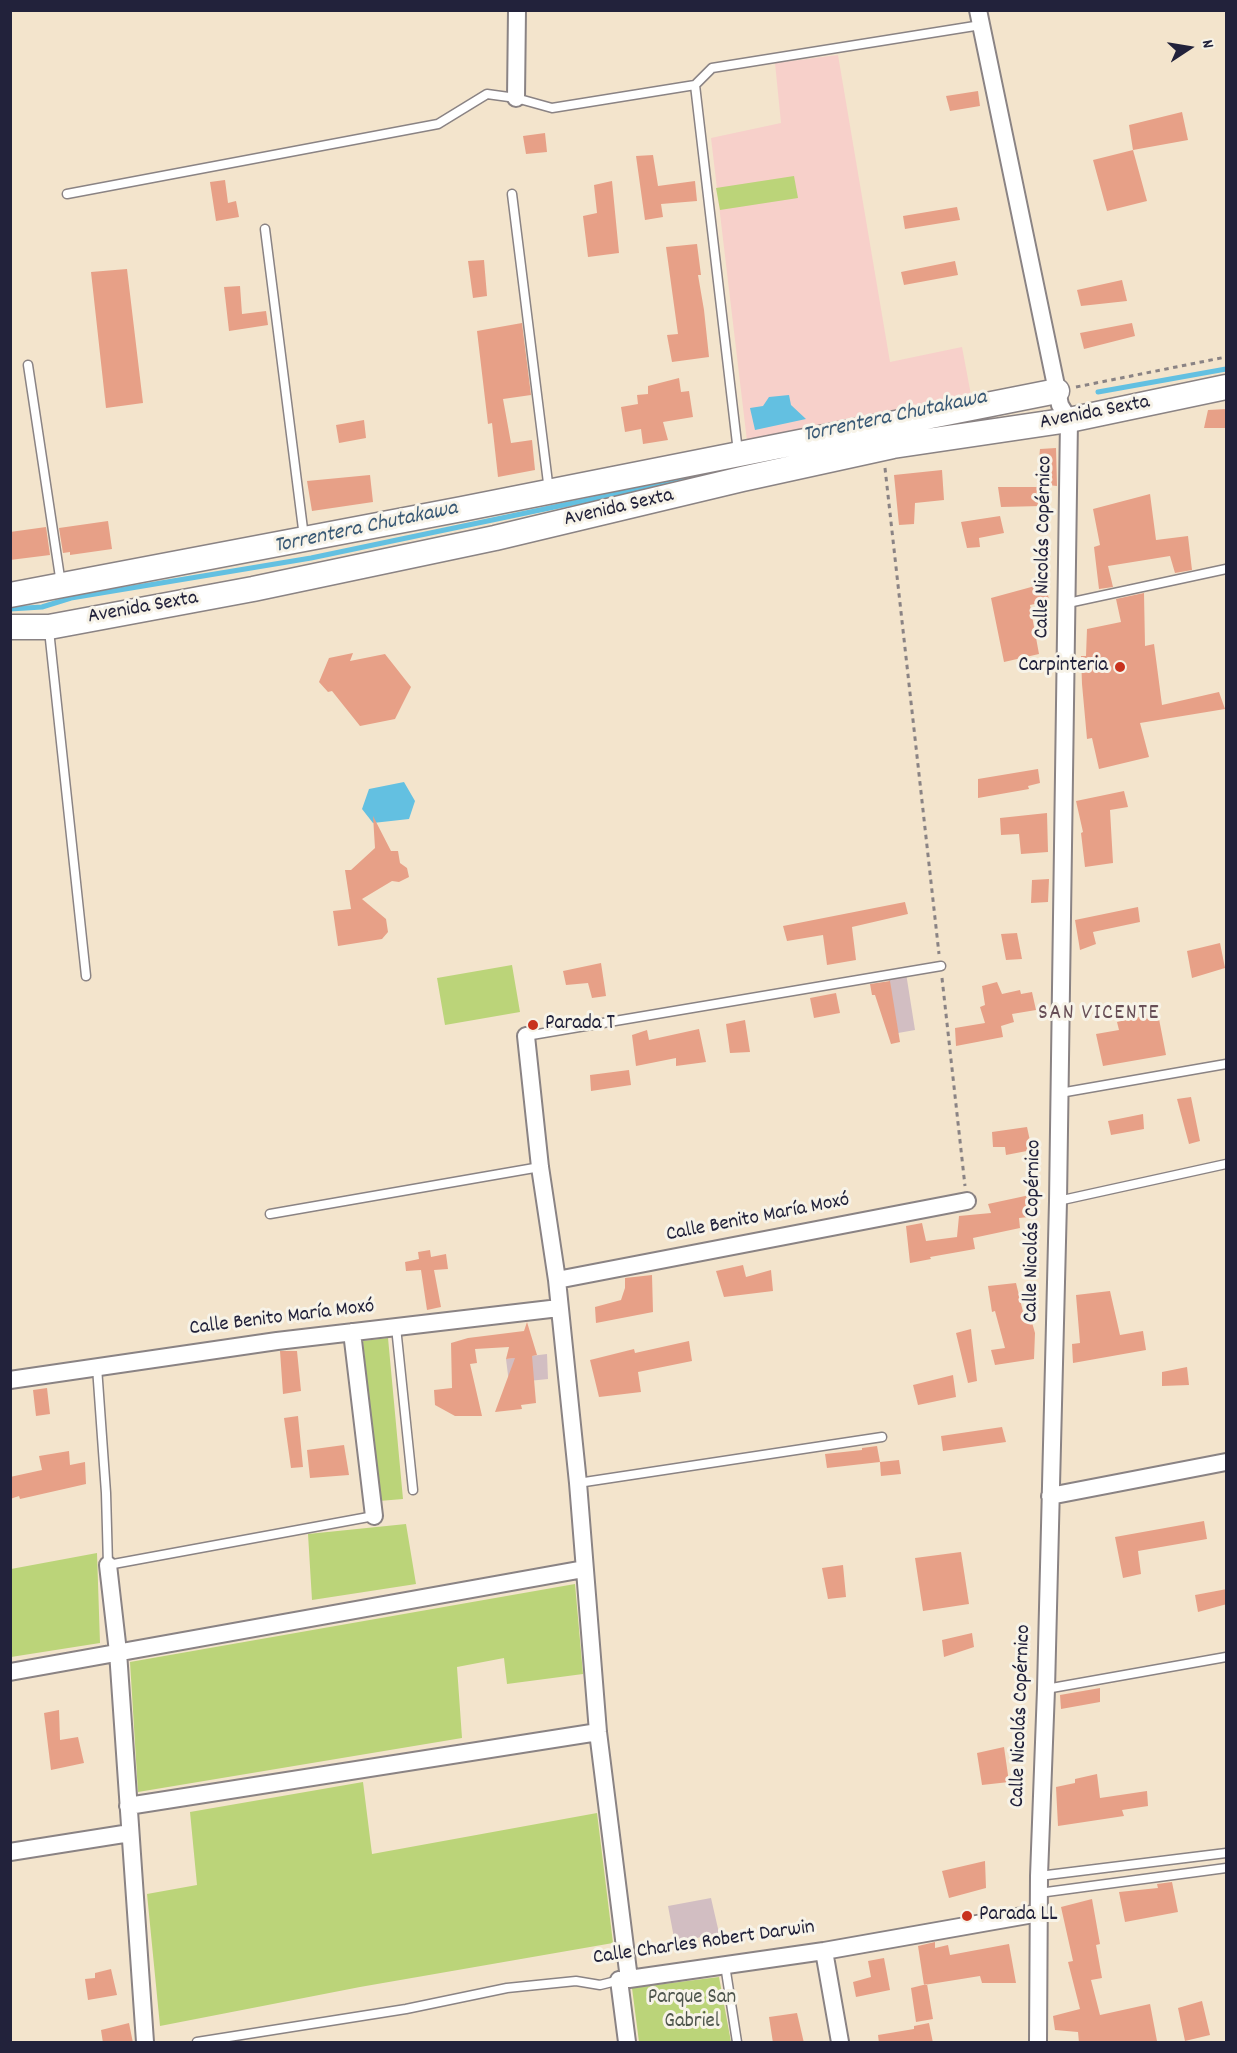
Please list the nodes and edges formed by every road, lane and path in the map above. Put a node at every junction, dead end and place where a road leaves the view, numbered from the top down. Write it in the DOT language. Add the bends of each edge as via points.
graph roads {
  1 [pos="518,10"];
  2 [pos="980,18"];
  3 [pos="695,85"];
  4 [pos="516,98"];
  5 [pos="67,194"];
  6 [pos="513,194"];
  7 [pos="265,229"];
  8 [pos="1227,357"];
  9 [pos="28,365"];
  10 [pos="1227,387"];
  11 [pos="1062,406"];
  12 [pos="883,449"];
  13 [pos="740,469"];
  14 [pos="549,492"];
  15 [pos="304,540"];
  16 [pos="1227,569"];
  17 [pos="61,585"];
  18 [pos="10,595"];
  19 [pos="1068,603"];
  20 [pos="10,627"];
  21 [pos="48,627"];
  22 [pos="941,966"];
  23 [pos="86,976"];
  24 [pos="526,1036"];
  25 [pos="1227,1064"];
  26 [pos="1060,1093"];
  27 [pos="1227,1164"];
  28 [pos="540,1167"];
  29 [pos="1058,1201"];
  30 [pos="967,1202"];
  31 [pos="270,1214"];
  32 [pos="557,1281"];
  33 [pos="559,1308"];
  34 [pos="396,1327"];
  35 [pos="352,1332"];
  36 [pos="97,1367"];
  37 [pos="10,1380"];
  38 [pos="882,1437"];
  39 [pos="1227,1462"];
  40 [pos="578,1484"];
  41 [pos="413,1490"];
  42 [pos="1050,1496"];
  43 [pos="374,1516"];
  44 [pos="108,1565"];
  45 [pos="584,1569"];
  46 [pos="118,1652"];
  47 [pos="1227,1657"];
  48 [pos="10,1672"];
  49 [pos="1046,1689"];
  50 [pos="598,1732"];
  51 [pos="128,1806"];
  52 [pos="130,1833"];
  53 [pos="10,1852"];
  54 [pos="1227,1853"];
  55 [pos="1227,1868"];
  56 [pos="1038,1885"];
  57 [pos="1039,1913"];
  58 [pos="824,1951"];
  59 [pos="725,1965"];
  60 [pos="624,1980"];
  61 [pos="145,2043"];
  62 [pos="197,2043"];
  63 [pos="627,2043"];
  64 [pos="737,2043"];
  65 [pos="840,2043"];
  66 [pos="1038,2043"];
  1 -- 4 [label="street"];
  2 -- 3 [label="lane" via="712,68"];
  2 -- 11 [label="street, Calle Nicolás Copérnico"];
  3 -- 4 [label="lane" via="552,108"];
  3 -- 13 [label="lane"];
  4 -- 5 [label="lane" via="487,94 438,124"];
  6 -- 14 [label="lane"];
  7 -- 15 [label="lane"];
  8 -- 11 [label="path"];
  9 -- 17 [label="lane"];
  10 -- 11 [label="street, Avenida Sexta"];
  11 -- 12 [label="street, Avenida Sexta"];
  11 -- 13 [label="street, Avenida Sexta"];
  11 -- 19 [label="street, Calle Nicolás Copérnico"];
  12 -- 13 [label="street, Avenida Sexta"];
  12 -- 22 [label="path"];
  13 -- 14 [label="street, Avenida Sexta"];
  13 -- 21 [label="street, Avenida Sexta" via="484,541"];
  14 -- 15 [label="street, Avenida Sexta"];
  15 -- 17 [label="street, Avenida Sexta"];
  16 -- 19 [label="lane"];
  17 -- 18 [label="street, Avenida Sexta"];
  19 -- 26 [label="street, Calle Nicolás Copérnico"];
  20 -- 21 [label="street, Avenida Sexta"];
  21 -- 23 [label="lane"];
  22 -- 24 [label="lane"];
  22 -- 30 [label="path"];
  24 -- 28 [label="street"];
  25 -- 26 [label="lane"];
  26 -- 29 [label="street, Calle Nicolás Copérnico"];
  27 -- 29 [label="lane"];
  28 -- 31 [label="lane"];
  28 -- 32 [label="street"];
  29 -- 42 [label="street, Calle Nicolás Copérnico"];
  30 -- 32 [label="street, Calle Benito María Moxó"];
  32 -- 33 [label="street"];
  33 -- 34 [label="street, Calle Benito María Moxó"];
  33 -- 40 [label="street"];
  34 -- 35 [label="street, Calle Benito María Moxó"];
  34 -- 41 [label="lane"];
  35 -- 36 [label="street, Calle Benito María Moxó"];
  35 -- 43 [label="street"];
  36 -- 37 [label="street, Calle Benito María Moxó"];
  36 -- 44 [label="lane"];
  38 -- 40 [label="lane"];
  39 -- 42 [label="street"];
  40 -- 45 [label="street"];
  42 -- 49 [label="street, Calle Nicolás Copérnico"];
  43 -- 44 [label="lane"];
  44 -- 46 [label="street"];
  45 -- 46 [label="street"];
  45 -- 50 [label="street"];
  46 -- 48 [label="street"];
  46 -- 51 [label="street"];
  47 -- 49 [label="lane"];
  49 -- 56 [label="street, Calle Nicolás Copérnico"];
  50 -- 51 [label="street"];
  50 -- 60 [label="street"];
  51 -- 52 [label="street"];
  52 -- 53 [label="street"];
  52 -- 61 [label="street"];
  54 -- 56 [label="lane"];
  55 -- 56 [label="lane"];
  56 -- 57 [label="street, Calle Nicolás Copérnico"];
  57 -- 58 [label="street, Calle Charles Robert Darwin"];
  57 -- 66 [label="street, Calle Nicolás Copérnico"];
  58 -- 59 [label="street, Calle Charles Robert Darwin"];
  58 -- 65 [label="street"];
  59 -- 60 [label="street, Calle Charles Robert Darwin"];
  59 -- 64 [label="lane"];
  60 -- 62 [label="lane, Calle Charles Robert Darwin" via="600,1985 576,1981 507,1988 406,2009"];
  60 -- 63 [label="street"];
}
